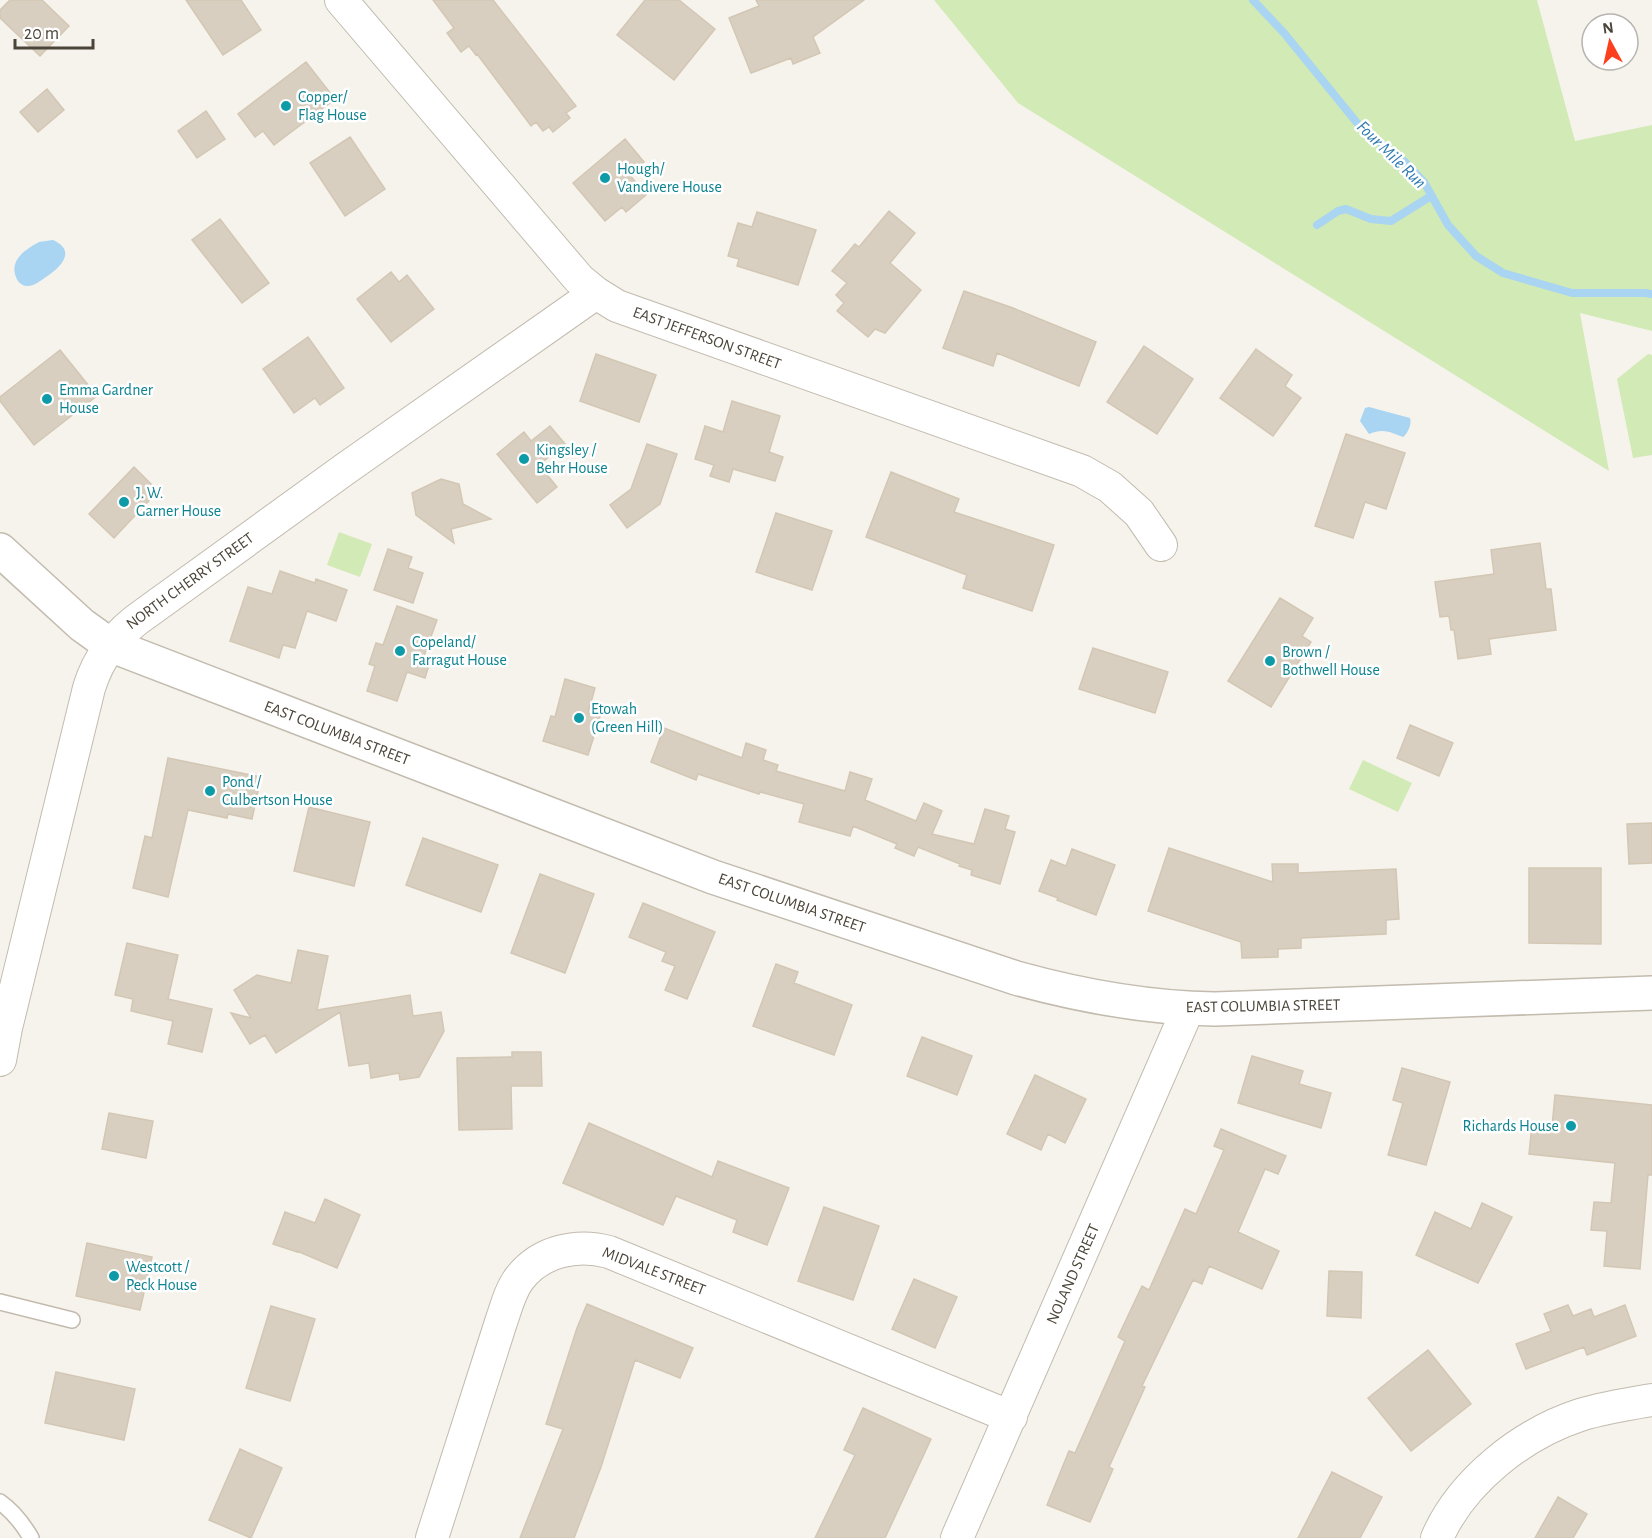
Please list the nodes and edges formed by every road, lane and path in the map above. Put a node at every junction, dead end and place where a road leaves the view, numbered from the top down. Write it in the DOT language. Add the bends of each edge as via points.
graph roads {
  1 [pos="341,0"];
  2 [pos="596,293"];
  3 [pos="1161,545"];
  4 [pos="0,550"];
  5 [pos="110,645"];
  6 [pos="1652,993"];
  7 [pos="1188,1009"];
  8 [pos="3,1027"];
  9 [pos="0,1060"];
  10 [pos="0,1302"];
  11 [pos="72,1320"];
  12 [pos="1652,1400"];
  13 [pos="1011,1417"];
  14 [pos="0,1502"];
  15 [pos="32,1538"];
  16 [pos="432,1538"];
  17 [pos="957,1538"];
  18 [pos="1437,1538"];
  1 -- 2 [label="street, EAST JEFFERSON STREET" via="579,279"];
  2 -- 3 [label="street, EAST JEFFERSON STREET" via="617,306 1082,471 1110,487 1139,513"];
  2 -- 5 [label="street, NORTH CHERRY STREET" via="129,624"];
  4 -- 5 [label="street, EAST COLUMBIA STREET" via="82,625"];
  5 -- 7 [label="street, EAST COLUMBIA STREET" via="804,908 1053,988"];
  5 -- 8 [label="street, NORTH CHERRY STREET" via="89,688"];
  6 -- 7 [label="street, EAST COLUMBIA STREET"];
  7 -- 13 [label="street, NOLAND STREET"];
  8 -- 9 [label="street, NORTH CHERRY STREET"];
  10 -- 11 [label="lane"];
  12 -- 18 [label="street" via="1580,1416 1544,1430 1518,1446 1487,1470 1461,1499"];
  13 -- 16 [label="street, MIDVALE STREET" via="609,1252 584,1247 570,1249 530,1268 511,1295"];
  13 -- 17 [label="street, NOLAND STREET"];
  14 -- 15 [label="lane"];
}
